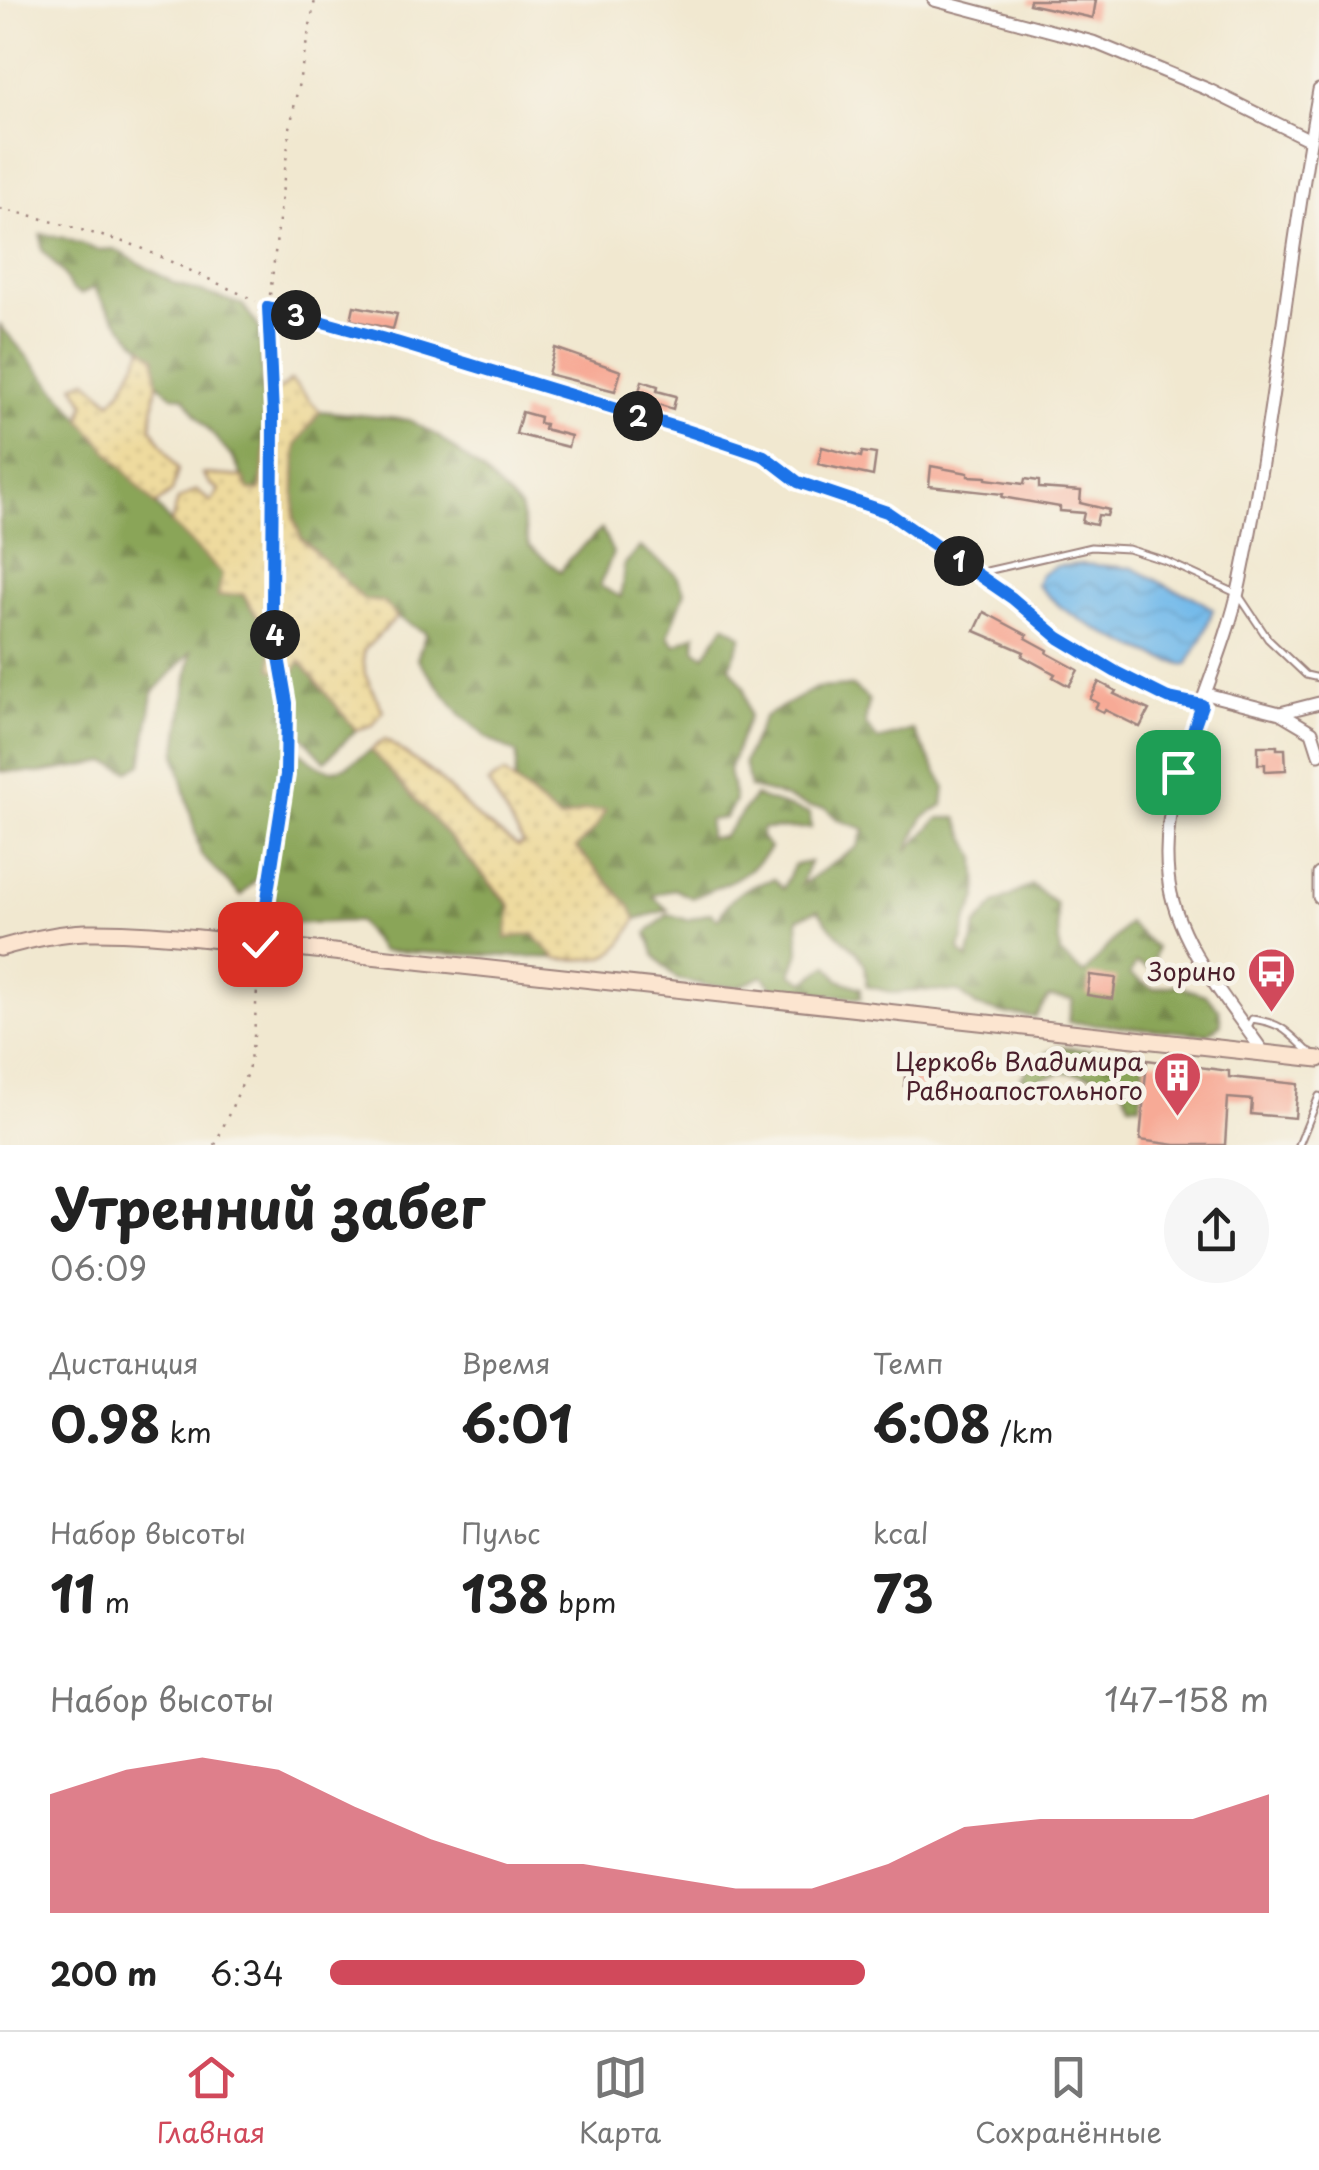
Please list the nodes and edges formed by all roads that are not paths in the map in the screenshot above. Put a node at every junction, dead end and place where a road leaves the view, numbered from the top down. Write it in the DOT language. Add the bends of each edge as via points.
graph roads {
  1 [pos="934,0"];
  2 [pos="1319,90"];
  3 [pos="1310,140"];
  4 [pos="268,307"];
  5 [pos="978,573"];
  6 [pos="1238,594"];
  7 [pos="1319,678"];
  8 [pos="1204,700"];
  9 [pos="1319,703"];
  10 [pos="1280,712"];
  11 [pos="1319,754"];
  12 [pos="1319,874"];
  13 [pos="1319,897"];
  14 [pos="0,948"];
  15 [pos="1247,1029"];
  16 [pos="1264,1053"];
  17 [pos="1319,1056"];
  18 [pos="1319,1096"];
  19 [pos="1300,1145"];
  1 -- 3 [label="street" via="1093,42"];
  2 -- 3 [label="street"];
  3 -- 6 [label="street"];
  4 -- 5 [label="street" via="764,456 798,482 887,512"];
  5 -- 6 [label="lane" via="1091,548 1128,549"];
  5 -- 8 [label="street" via="1059,638 1102,663 1168,698"];
  6 -- 7 [label="lane" via="1268,639 1306,675"];
  6 -- 8 [label="street"];
  8 -- 10 [label="street"];
  8 -- 15 [label="street" via="1178,772 1169,832 1171,902 1196,955"];
  9 -- 10 [label="street"];
  10 -- 11 [label="street" via="1312,732"];
  12 -- 13 [label="street"];
  14 -- 16 [label="main road" via="84,932 260,944"];
  15 -- 16 [label="street"];
  15 -- 17 [label="lane" via="1252,1019 1272,1022"];
  16 -- 17 [label="main road"];
  18 -- 19 [label="lane"];
}
